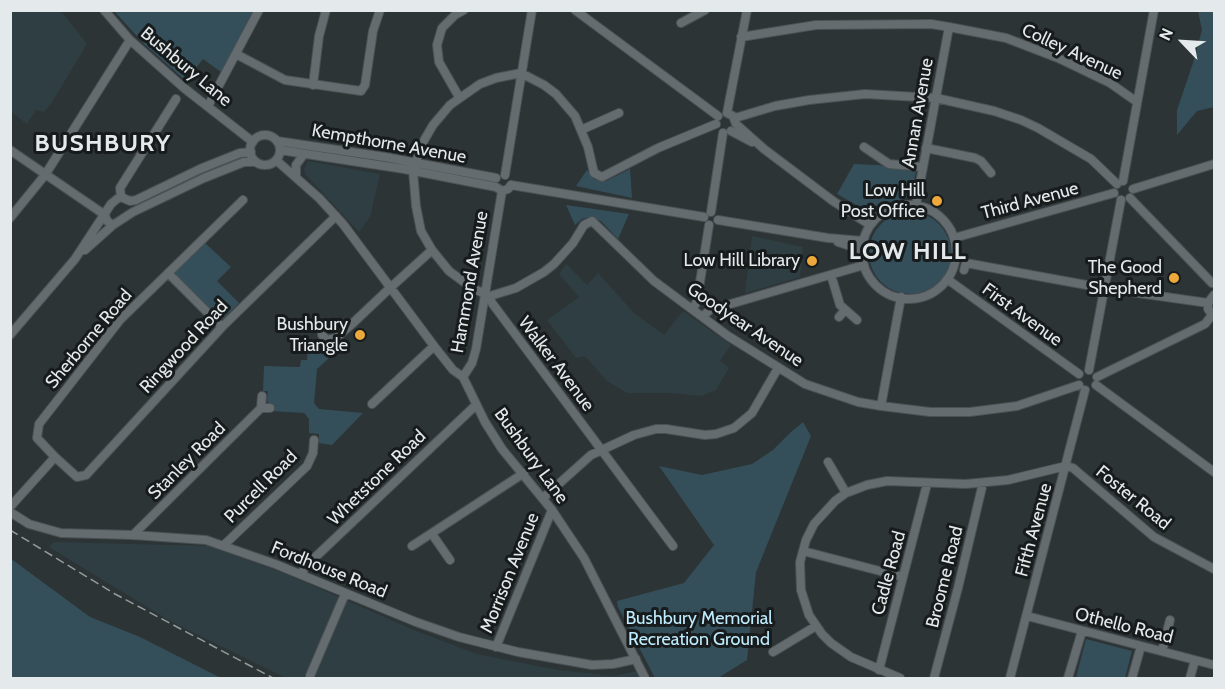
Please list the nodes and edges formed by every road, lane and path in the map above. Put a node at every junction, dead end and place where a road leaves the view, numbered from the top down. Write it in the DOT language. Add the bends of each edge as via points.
graph roads {
  1 [pos="104,10"];
  2 [pos="259,10"];
  3 [pos="326,10"];
  4 [pos="380,10"];
  5 [pos="464,10"];
  6 [pos="532,10"];
  7 [pos="574,10"];
  8 [pos="705,10"];
  9 [pos="747,10"];
  10 [pos="1154,10"];
  11 [pos="681,23"];
  12 [pos="949,27"];
  13 [pos="741,37"];
  14 [pos="130,40"];
  15 [pos="236,54"];
  16 [pos="521,73"];
  17 [pos="313,85"];
  18 [pos="459,97"];
  19 [pos="936,98"];
  20 [pos="176,99"];
  21 [pos="1137,102"];
  22 [pos="208,106"];
  23 [pos="619,113"];
  24 [pos="717,120"];
  25 [pos="730,124"];
  26 [pos="581,130"];
  27 [pos="277,141"];
  28 [pos="253,142"];
  29 [pos="864,147"];
  30 [pos="926,148"];
  31 [pos="10,150"];
  32 [pos="280,150"];
  33 [pos="251,152"];
  34 [pos="304,154"];
  35 [pos="276,160"];
  36 [pos="256,162"];
  37 [pos="1215,164"];
  38 [pos="414,167"];
  39 [pos="923,167"];
  40 [pos="991,173"];
  41 [pos="45,175"];
  42 [pos="505,175"];
  43 [pos="296,177"];
  44 [pos="1120,183"];
  45 [pos="498,185"];
  46 [pos="511,185"];
  47 [pos="1133,189"];
  48 [pos="1114,193"];
  49 [pos="121,197"];
  50 [pos="1130,198"];
  51 [pos="243,200"];
  52 [pos="1120,200"];
  53 [pos="130,201"];
  54 [pos="916,205"];
  55 [pos="133,213"];
  56 [pos="708,214"];
  57 [pos="105,215"];
  58 [pos="336,216"];
  59 [pos="10,218"];
  60 [pos="718,220"];
  61 [pos="114,225"];
  62 [pos="709,225"];
  63 [pos="870,225"];
  64 [pos="828,238"];
  65 [pos="954,238"];
  66 [pos="863,241"];
  67 [pos="432,250"];
  68 [pos="862,250"];
  69 [pos="75,259"];
  70 [pos="966,262"];
  71 [pos="864,265"];
  72 [pos="168,273"];
  73 [pos="831,275"];
  74 [pos="947,279"];
  75 [pos="1213,283"];
  76 [pos="390,288"];
  77 [pos="1103,288"];
  78 [pos="488,295"];
  79 [pos="1214,295"];
  80 [pos="901,297"];
  81 [pos="697,301"];
  82 [pos="1208,303"];
  83 [pos="693,309"];
  84 [pos="710,310"];
  85 [pos="845,310"];
  86 [pos="702,316"];
  87 [pos="1213,316"];
  88 [pos="839,317"];
  89 [pos="857,320"];
  90 [pos="353,323"];
  91 [pos="1205,324"];
  92 [pos="222,327"];
  93 [pos="1215,328"];
  94 [pos="10,335"];
  95 [pos="434,346"];
  96 [pos="778,368"];
  97 [pos="1089,370"];
  98 [pos="1079,374"];
  99 [pos="463,377"];
  100 [pos="1096,381"];
  101 [pos="1082,388"];
  102 [pos="262,396"];
  103 [pos="372,404"];
  104 [pos="476,405"];
  105 [pos="881,406"];
  106 [pos="317,446"];
  107 [pos="600,449"];
  108 [pos="55,457"];
  109 [pos="828,462"];
  110 [pos="1066,466"];
  111 [pos="1215,472"];
  112 [pos="524,473"];
  113 [pos="983,483"];
  114 [pos="927,484"];
  115 [pos="846,493"];
  116 [pos="543,498"];
  117 [pos="10,507"];
  118 [pos="552,510"];
  119 [pos="10,512"];
  120 [pos="432,534"];
  121 [pos="133,535"];
  122 [pos="224,545"];
  123 [pos="412,546"];
  124 [pos="673,546"];
  125 [pos="803,551"];
  126 [pos="450,560"];
  127 [pos="1215,569"];
  128 [pos="301,574"];
  129 [pos="903,577"];
  130 [pos="345,594"];
  131 [pos="1027,616"];
  132 [pos="1170,620"];
  133 [pos="816,626"];
  134 [pos="1082,631"];
  135 [pos="1141,646"];
  136 [pos="496,647"];
  137 [pos="1162,651"];
  138 [pos="773,652"];
  139 [pos="636,659"];
  140 [pos="1195,660"];
  141 [pos="1215,665"];
  142 [pos="879,669"];
  143 [pos="310,675"];
  144 [pos="645,678"];
  145 [pos="900,678"];
  146 [pos="934,678"];
  147 [pos="1010,678"];
  148 [pos="1068,678"];
  149 [pos="1132,678"];
  150 [pos="1190,678"];
  1 -- 14 [label="street, Bushbury Lane"];
  2 -- 15 [label="street"];
  3 -- 17 [label="street"];
  4 -- 17 [label="street" via="363,89"];
  5 -- 18 [label="street" via="442,28 437,45 439,62"];
  6 -- 16 [label="street"];
  7 -- 24 [label="street"];
  8 -- 11 [label="street"];
  9 -- 13 [label="street"];
  10 -- 21 [label="street"];
  12 -- 13 [label="street, Colley Avenue" via="816,25"];
  12 -- 19 [label="street, Annan Avenue"];
  12 -- 21 [label="street, Colley Avenue" via="1006,38 1058,58 1110,83"];
  13 -- 25 [label="street"];
  14 -- 22 [label="street, Bushbury Lane"];
  14 -- 41 [label="street"];
  15 -- 17 [label="street" via="285,80"];
  15 -- 22 [label="street"];
  16 -- 18 [label="street" via="480,84"];
  16 -- 26 [label="street" via="556,94"];
  16 -- 42 [label="street"];
  18 -- 38 [label="street" via="427,133"];
  19 -- 25 [label="street" via="865,94 786,104"];
  19 -- 30 [label="street, Annan Avenue"];
  19 -- 44 [label="street" via="994,111 1038,128 1091,159"];
  20 -- 49 [label="street" via="120,188"];
  21 -- 44 [label="street"];
  22 -- 28 [label="street, Bushbury Lane"];
  23 -- 26 [label="street"];
  24 -- 25 [label="street"];
  24 -- 25 [label="street" via="717,129"];
  24 -- 26 [label="street" via="602,177 594,173"];
  25 -- 56 [label="street"];
  25 -- 63 [label="street"];
  27 -- 28 [label="street" via="265,136"];
  27 -- 32 [label="street"];
  27 -- 38 [label="street, Kempthorne Avenue"];
  28 -- 33 [label="street"];
  29 -- 39 [label="street" via="889,164"];
  30 -- 39 [label="street, Annan Avenue"];
  30 -- 40 [label="street" via="975,158"];
  31 -- 41 [label="street"];
  32 -- 34 [label="street, Kempthorne Avenue"];
  32 -- 35 [label="street"];
  33 -- 36 [label="street"];
  33 -- 53 [label="street" via="200,169"];
  34 -- 38 [label="street, Kempthorne Avenue"];
  34 -- 43 [label="street" via="296,165"];
  35 -- 36 [label="street" via="265,165"];
  35 -- 43 [label="street, Bushbury Lane"];
  36 -- 55 [label="street" via="244,162 204,178"];
  37 -- 47 [label="street"];
  38 -- 45 [label="street, Kempthorne Avenue"];
  38 -- 67 [label="street" via="418,218"];
  39 -- 54 [label="street, Annan Avenue"];
  41 -- 57 [label="street"];
  41 -- 59 [label="street"];
  42 -- 45 [label="street" via="500,176"];
  42 -- 46 [label="street"];
  43 -- 58 [label="street, Bushbury Lane"];
  44 -- 47 [label="street"];
  44 -- 48 [label="street"];
  45 -- 46 [label="street" via="508,189"];
  45 -- 78 [label="street, Hammond Avenue"];
  46 -- 56 [label="street"];
  47 -- 50 [label="street"];
  48 -- 52 [label="street"];
  48 -- 65 [label="street, Third Avenue"];
  49 -- 53 [label="street"];
  49 -- 57 [label="street"];
  50 -- 52 [label="street"];
  50 -- 75 [label="street"];
  51 -- 72 [label="street, Sherborne Road"];
  52 -- 77 [label="street"];
  53 -- 55 [label="street"];
  54 -- 63 [label="street" via="889,209"];
  54 -- 65 [label="street" via="942,218"];
  55 -- 61 [label="street"];
  56 -- 60 [label="street" via="716,215"];
  56 -- 62 [label="street" via="705,222"];
  57 -- 61 [label="street"];
  57 -- 69 [label="street"];
  58 -- 76 [label="street, Bushbury Lane"];
  58 -- 92 [label="street, Ringwood Road"];
  60 -- 62 [label="street"];
  60 -- 64 [label="street"];
  61 -- 69 [label="street"];
  62 -- 81 [label="street"];
  63 -- 66 [label="street"];
  64 -- 66 [label="street"];
  64 -- 68 [label="street"];
  65 -- 74 [label="street" via="956,258"];
  66 -- 68 [label="street"];
  67 -- 76 [label="street"];
  67 -- 78 [label="street" via="449,271"];
  68 -- 71 [label="street"];
  69 -- 94 [label="street"];
  70 -- 77 [label="street"];
  71 -- 73 [label="street"];
  71 -- 80 [label="street" via="879,288"];
  72 -- 92 [label="street"];
  72 -- 108 [label="street, Sherborne Road" via="108,335 39,424 37,438"];
  73 -- 84 [label="street"];
  73 -- 85 [label="street" via="838,301"];
  74 -- 80 [label="street" via="923,297"];
  74 -- 98 [label="street, First Avenue"];
  75 -- 79 [label="street"];
  76 -- 90 [label="street"];
  76 -- 95 [label="street, Bushbury Lane"];
  77 -- 82 [label="street"];
  77 -- 97 [label="street"];
  78 -- 83 [label="street, Goodyear Avenue" via="516,288 544,272 589,222 595,223 654,281"];
  78 -- 99 [label="street, Hammond Avenue" via="476,349"];
  78 -- 107 [label="street, Walker Avenue"];
  79 -- 82 [label="street"];
  80 -- 105 [label="street"];
  81 -- 83 [label="street"];
  81 -- 84 [label="street"];
  82 -- 87 [label="street"];
  83 -- 86 [label="street, Goodyear Avenue"];
  84 -- 86 [label="street"];
  85 -- 88 [label="street"];
  85 -- 89 [label="street"];
  86 -- 96 [label="street, Goodyear Avenue"];
  87 -- 91 [label="street"];
  91 -- 93 [label="street"];
  91 -- 100 [label="street"];
  92 -- 108 [label="street, Ringwood Road" via="86,475 77,477"];
  95 -- 99 [label="street, Bushbury Lane"];
  95 -- 103 [label="street"];
  96 -- 105 [label="street, Goodyear Avenue" via="816,388"];
  96 -- 107 [label="street" via="752,413 734,428 705,435 656,429"];
  97 -- 98 [label="street"];
  97 -- 100 [label="street"];
  98 -- 101 [label="street" via="1077,380"];
  99 -- 104 [label="street, Bushbury Lane"];
  100 -- 101 [label="street" via="1091,389"];
  100 -- 111 [label="street"];
  101 -- 105 [label="street, Goodyear Avenue" via="990,411 950,413"];
  101 -- 110 [label="street, Fifth Avenue"];
  102 -- 121 [label="street, Stanley Road" via="266,408"];
  104 -- 112 [label="street, Bushbury Lane" via="502,449"];
  104 -- 128 [label="street, Whetstone Road"];
  106 -- 122 [label="street, Purcell Road" via="307,466"];
  107 -- 116 [label="street"];
  107 -- 124 [label="street, Walker Avenue"];
  108 -- 117 [label="street"];
  109 -- 115 [label="street"];
  110 -- 113 [label="street"];
  110 -- 127 [label="street, Foster Road" via="1154,537"];
  110 -- 131 [label="street, Fifth Avenue"];
  112 -- 116 [label="street, Bushbury Lane"];
  112 -- 120 [label="street"];
  113 -- 114 [label="street"];
  113 -- 146 [label="street, Broome Road"];
  114 -- 115 [label="street" via="887,481"];
  114 -- 129 [label="street, Cadle Road"];
  115 -- 125 [label="street" via="820,515"];
  116 -- 118 [label="street, Bushbury Lane"];
  118 -- 136 [label="street, Morrison Avenue"];
  118 -- 139 [label="street, Bushbury Lane" via="584,558"];
  119 -- 121 [label="street, Fordhouse Road" via="38,527 61,533"];
  120 -- 123 [label="street"];
  120 -- 126 [label="street"];
  121 -- 122 [label="street, Fordhouse Road" via="206,540"];
  122 -- 128 [label="street, Fordhouse Road"];
  125 -- 129 [label="street"];
  125 -- 133 [label="street" via="801,591"];
  128 -- 130 [label="street, Fordhouse Road"];
  129 -- 142 [label="street, Cadle Road"];
  130 -- 136 [label="street, Fordhouse Road"];
  130 -- 143 [label="street"];
  131 -- 134 [label="street, Othello Road"];
  131 -- 147 [label="street, Fifth Avenue"];
  132 -- 137 [label="street"];
  133 -- 138 [label="street"];
  133 -- 142 [label="street" via="841,651"];
  134 -- 135 [label="street, Othello Road"];
  134 -- 148 [label="street"];
  135 -- 137 [label="street, Othello Road"];
  135 -- 149 [label="street"];
  136 -- 139 [label="street, Fordhouse Road" via="592,665"];
  137 -- 140 [label="street, Othello Road"];
  139 -- 144 [label="street, Bushbury Lane"];
  140 -- 141 [label="street, Othello Road"];
  140 -- 150 [label="street"];
  142 -- 145 [label="street"];
}
